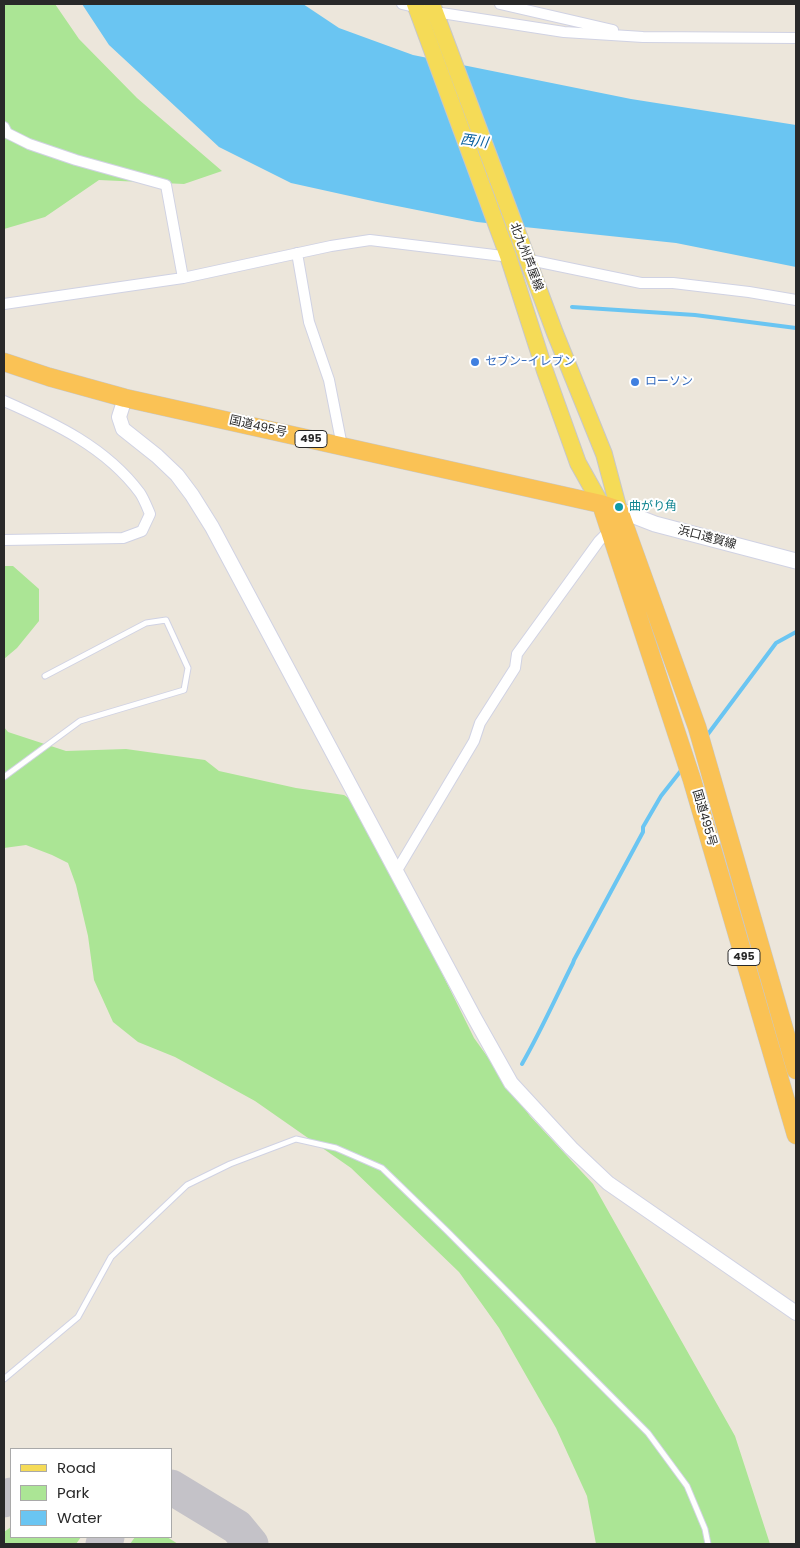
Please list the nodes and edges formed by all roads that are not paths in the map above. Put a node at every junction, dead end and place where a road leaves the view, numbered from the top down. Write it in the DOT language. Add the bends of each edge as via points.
graph roads {
  1 [pos="500,4"];
  2 [pos="413,9"];
  3 [pos="436,13"];
  4 [pos="644,37"];
  5 [pos="796,38"];
  6 [pos="5,132"];
  7 [pos="505,249"];
  8 [pos="297,253"];
  9 [pos="525,253"];
  10 [pos="183,278"];
  11 [pos="796,300"];
  12 [pos="4,304"];
  13 [pos="4,362"];
  14 [pos="125,398"];
  15 [pos="4,401"];
  16 [pos="342,446"];
  17 [pos="601,504"];
  18 [pos="619,510"];
  19 [pos="610,530"];
  20 [pos="4,540"];
  21 [pos="796,561"];
  22 [pos="45,676"];
  23 [pos="4,777"];
  24 [pos="396,872"];
  25 [pos="796,1070"];
  26 [pos="796,1135"];
  27 [pos="796,1312"];
  28 [pos="4,1379"];
  29 [pos="708,1544"];
  1 -- 4 [label="street"];
  2 -- 3 [label="street"];
  2 -- 7 [label="main road, 北九州芦屋線"];
  3 -- 4 [label="street" via="564,32"];
  3 -- 9 [label="main road, 北九州芦屋線"];
  4 -- 5 [label="street"];
  6 -- 10 [label="street" via="76,160 166,185"];
  7 -- 8 [label="street" via="370,240"];
  7 -- 9 [label="street"];
  7 -- 17 [label="main road, 北九州芦屋線" via="578,463"];
  8 -- 10 [label="street"];
  8 -- 16 [label="street" via="309,322 329,380"];
  9 -- 11 [label="street" via="640,283 673,283"];
  9 -- 18 [label="main road, 北九州芦屋線" via="604,454"];
  10 -- 12 [label="street"];
  13 -- 14 [label="highway, 国道495号 / 495"];
  14 -- 16 [label="highway, 国道495号 / 495"];
  14 -- 24 [label="street" via="119,417 123,429 177,475 212,527"];
  15 -- 20 [label="street" via="75,435 101,454 141,494 150,514 142,531 123,538"];
  16 -- 17 [label="highway, 国道495号 / 495"];
  17 -- 18 [label="highway, 国道495号 / 495"];
  17 -- 19 [label="highway, 国道495号 / 495"];
  18 -- 21 [label="main road, 浜口遠賀線" via="655,524"];
  18 -- 25 [label="highway, 国道495号 / 495" via="697,727"];
  19 -- 24 [label="street" via="517,654 516,668 480,723 474,741"];
  19 -- 26 [label="highway, 国道495号 / 495" via="692,780"];
  22 -- 23 [label="lane" via="146,623 166,620 188,668 184,690 80,721"];
  24 -- 27 [label="street" via="511,1083 608,1183"];
  28 -- 29 [label="lane" via="78,1316 111,1257 187,1185 230,1164 296,1139 336,1148 382,1168 648,1433 687,1486"];
}
